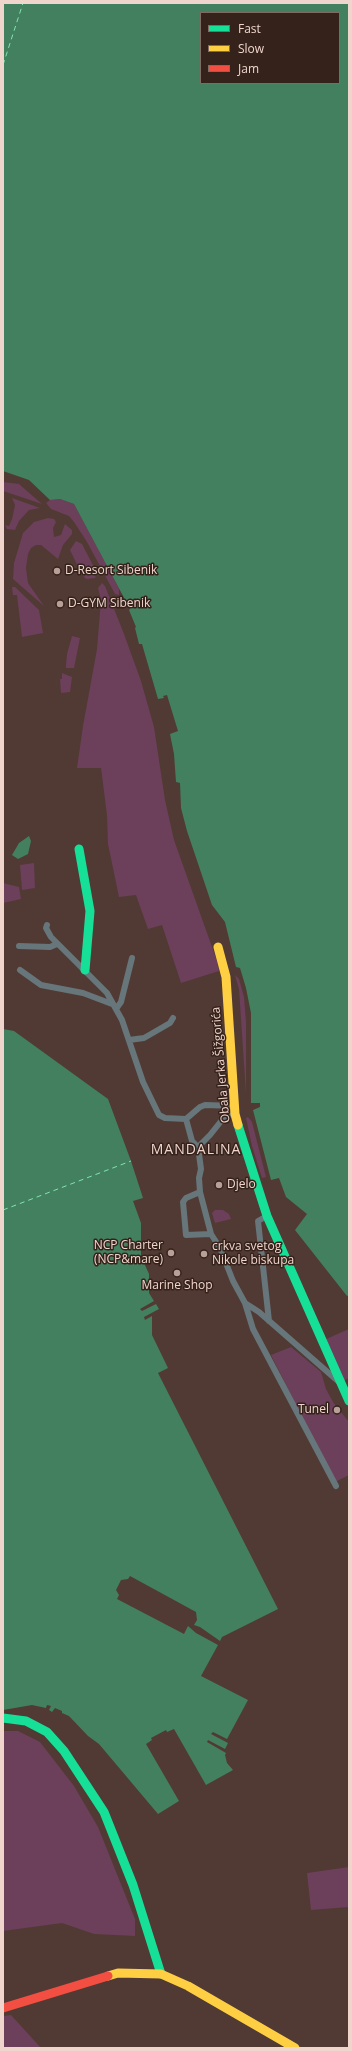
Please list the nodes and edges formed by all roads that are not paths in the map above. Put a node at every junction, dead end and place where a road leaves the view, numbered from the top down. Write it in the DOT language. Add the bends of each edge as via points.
graph roads {
  1 [pos="79,849"];
  2 [pos="47,925"];
  3 [pos="57,944"];
  4 [pos="20,946"];
  5 [pos="218,947"];
  6 [pos="132,958"];
  7 [pos="20,970"];
  8 [pos="85,970"];
  9 [pos="114,1007"];
  10 [pos="172,1018"];
  11 [pos="129,1040"];
  12 [pos="235,1110"];
  13 [pos="186,1119"];
  14 [pos="198,1147"];
  15 [pos="200,1192"];
  16 [pos="266,1216"];
  17 [pos="211,1234"];
  18 [pos="245,1303"];
  19 [pos="269,1321"];
  20 [pos="340,1383"];
  21 [pos="349,1401"];
  22 [pos="336,1486"];
  23 [pos="3,1718"];
  24 [pos="161,1974"];
  25 [pos="3,2008"];
  26 [pos="295,2048"];
  1 -- 8 [label="street" via="90,910"];
  2 -- 3 [label="street" via="48,933"];
  3 -- 4 [label="street" via="50,947"];
  3 -- 8 [label="street"];
  5 -- 12 [label="street, Obala Jerka Šižgorića" via="226,977"];
  6 -- 9 [label="street" via="121,1002"];
  7 -- 9 [label="street" via="41,985 83,993"];
  8 -- 9 [label="street" via="107,993"];
  9 -- 11 [label="street"];
  10 -- 11 [label="street" via="170,1023 144,1038"];
  11 -- 13 [label="street" via="143,1082 159,1115 165,1118"];
  12 -- 13 [label="street" via="205,1105"];
  12 -- 14 [label="street" via="226,1115"];
  12 -- 16 [label="street, Obala Jerka Šižgorića"];
  13 -- 14 [label="street" via="192,1141"];
  14 -- 15 [label="street" via="201,1169"];
  15 -- 17 [label="street"];
  15 -- 17 [label="street" via="183,1202 186,1235"];
  16 -- 19 [label="street" via="258,1221"];
  16 -- 20 [label="street, Obala Jerka Šižgorića"];
  17 -- 18 [label="street"];
  18 -- 19 [label="street"];
  18 -- 22 [label="street" via="253,1329"];
  19 -- 20 [label="street"];
  20 -- 21 [label="street, Obala Jerka Šižgorića"];
  23 -- 24 [label="street" via="26,1721 48,1732 64,1751 104,1812 133,1885"];
  24 -- 25 [label="street" via="118,1973"];
  24 -- 26 [label="street" via="188,1986"];
}
